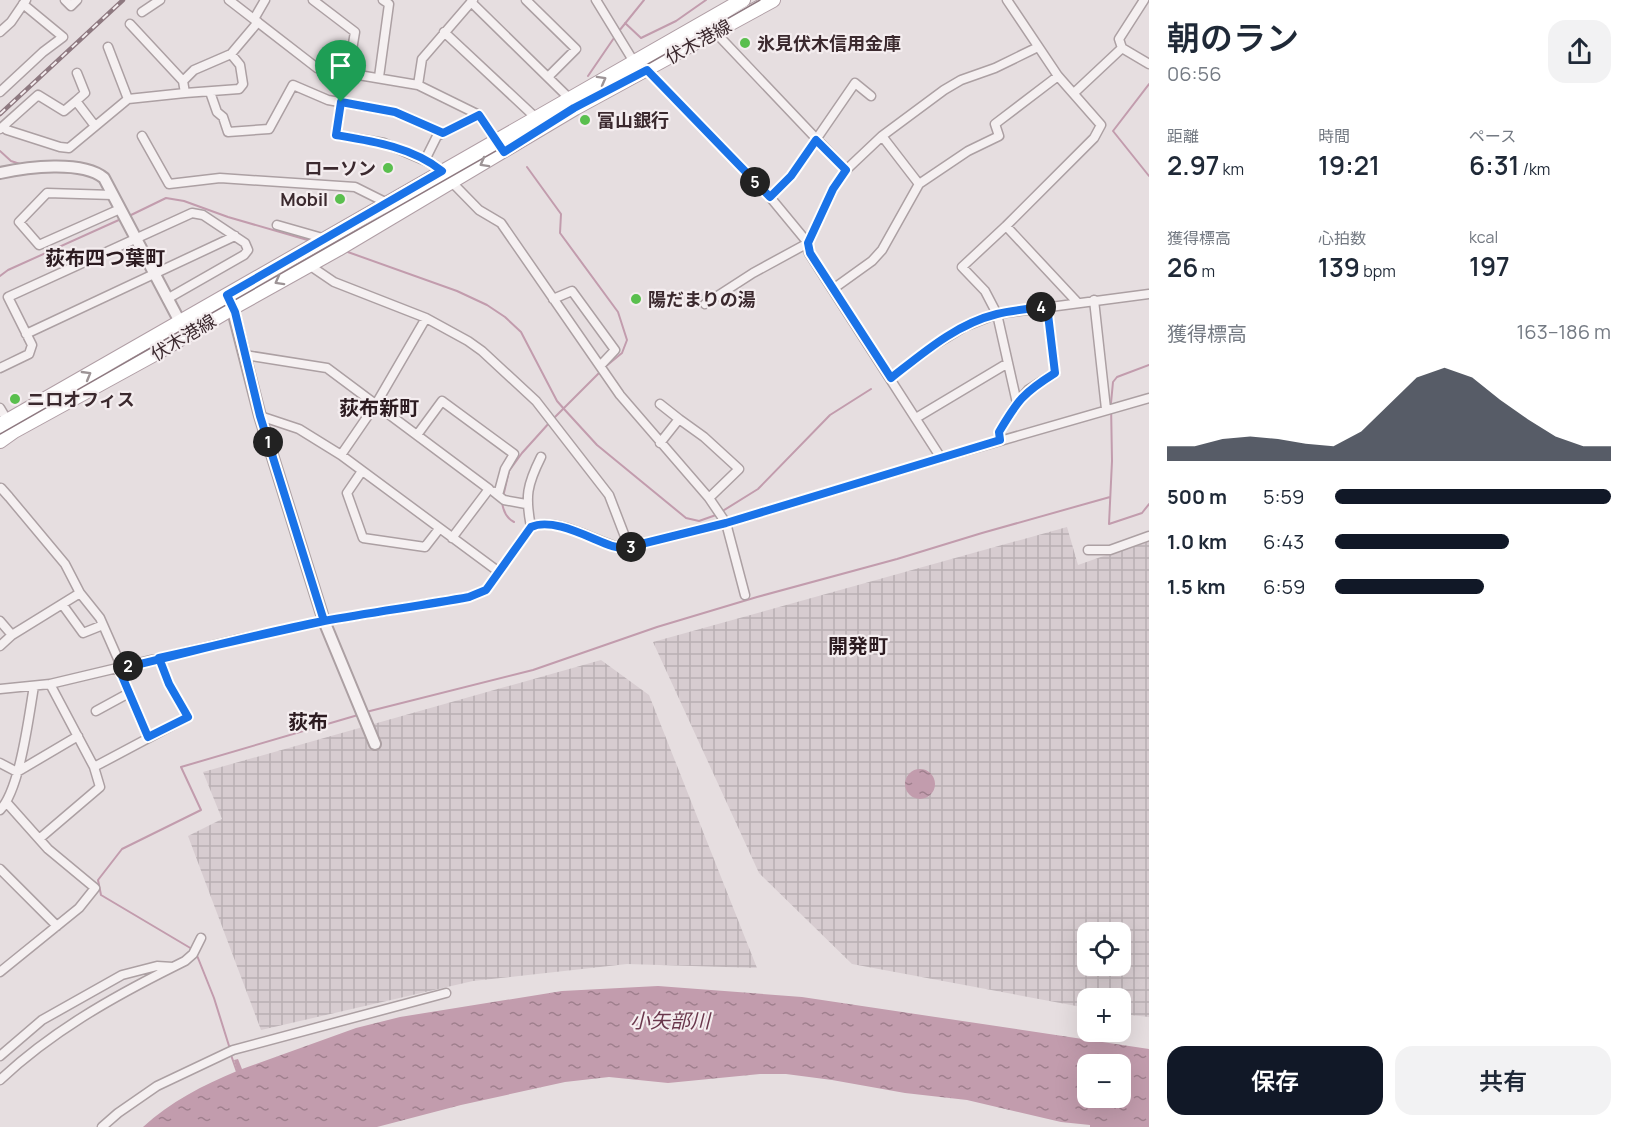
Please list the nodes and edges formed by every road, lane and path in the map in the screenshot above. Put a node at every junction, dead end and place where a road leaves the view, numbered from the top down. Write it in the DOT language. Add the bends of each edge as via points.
graph roads {
  1 [pos="65,0"];
  2 [pos="77,0"];
  3 [pos="160,0"];
  4 [pos="229,0"];
  5 [pos="265,0"];
  6 [pos="313,0"];
  7 [pos="383,0"];
  8 [pos="526,0"];
  9 [pos="596,0"];
  10 [pos="743,0"];
  11 [pos="773,0"];
  12 [pos="1007,0"];
  13 [pos="1144,0"];
  14 [pos="472,1"];
  15 [pos="25,2"];
  16 [pos="142,12"];
  17 [pos="256,20"];
  18 [pos="130,24"];
  19 [pos="0,32"];
  20 [pos="444,32"];
  21 [pos="715,32"];
  22 [pos="108,47"];
  23 [pos="1038,47"];
  24 [pos="1122,48"];
  25 [pos="231,54"];
  26 [pos="634,62"];
  27 [pos="1149,64"];
  28 [pos="647,70"];
  29 [pos="348,73"];
  30 [pos="77,74"];
  31 [pos="1058,76"];
  32 [pos="379,78"];
  33 [pos="548,78"];
  34 [pos="183,81"];
  35 [pos="418,85"];
  36 [pos="0,92"];
  37 [pos="210,92"];
  38 [pos="185,93"];
  39 [pos="1074,93"];
  40 [pos="871,96"];
  41 [pos="569,98"];
  42 [pos="128,99"];
  43 [pos="76,101"];
  44 [pos="341,102"];
  45 [pos="479,115"];
  46 [pos="535,117"];
  47 [pos="95,126"];
  48 [pos="1,128"];
  49 [pos="443,133"];
  50 [pos="142,136"];
  51 [pos="882,136"];
  52 [pos="816,140"];
  53 [pos="500,146"];
  54 [pos="425,160"];
  55 [pos="846,170"];
  56 [pos="0,173"];
  57 [pos="447,176"];
  58 [pos="919,184"];
  59 [pos="114,195"];
  60 [pos="770,197"];
  61 [pos="387,203"];
  62 [pos="120,209"];
  63 [pos="277,225"];
  64 [pos="1006,226"];
  65 [pos="235,236"];
  66 [pos="136,238"];
  67 [pos="326,238"];
  68 [pos="808,243"];
  69 [pos="309,265"];
  70 [pos="154,275"];
  71 [pos="833,289"];
  72 [pos="1149,294"];
  73 [pos="167,299"];
  74 [pos="554,299"];
  75 [pos="1094,300"];
  76 [pos="230,301"];
  77 [pos="1077,302"];
  78 [pos="705,304"];
  79 [pos="1047,306"];
  80 [pos="997,314"];
  81 [pos="426,318"];
  82 [pos="180,322"];
  83 [pos="26,334"];
  84 [pos="245,355"];
  85 [pos="1008,363"];
  86 [pos="1,366"];
  87 [pos="600,366"];
  88 [pos="891,378"];
  89 [pos="1149,398"];
  90 [pos="1017,403"];
  91 [pos="376,404"];
  92 [pos="660,404"];
  93 [pos="1106,409"];
  94 [pos="260,416"];
  95 [pos="916,418"];
  96 [pos="679,419"];
  97 [pos="5,421"];
  98 [pos="417,435"];
  99 [pos="1000,440"];
  100 [pos="0,441"];
  101 [pos="660,443"];
  102 [pos="341,455"];
  103 [pos="541,457"];
  104 [pos="941,458"];
  105 [pos="363,471"];
  106 [pos="0,489"];
  107 [pos="489,489"];
  108 [pos="498,495"];
  109 [pos="709,498"];
  110 [pos="526,504"];
  111 [pos="726,523"];
  112 [pos="531,527"];
  113 [pos="440,529"];
  114 [pos="1149,536"];
  115 [pos="452,538"];
  116 [pos="629,547"];
  117 [pos="1088,550"];
  118 [pos="499,572"];
  119 [pos="80,593"];
  120 [pos="745,595"];
  121 [pos="62,604"];
  122 [pos="0,621"];
  123 [pos="324,621"];
  124 [pos="103,625"];
  125 [pos="12,635"];
  126 [pos="0,646"];
  127 [pos="159,658"];
  128 [pos="121,668"];
  129 [pos="50,684"];
  130 [pos="34,686"];
  131 [pos="0,689"];
  132 [pos="129,693"];
  133 [pos="96,711"];
  134 [pos="78,736"];
  135 [pos="148,737"];
  136 [pos="375,744"];
  137 [pos="0,763"];
  138 [pos="94,766"];
  139 [pos="17,772"];
  140 [pos="3,806"];
  141 [pos="39,839"];
  142 [pos="0,869"];
  143 [pos="57,926"];
  144 [pos="201,938"];
  145 [pos="173,967"];
  146 [pos="0,972"];
  147 [pos="446,993"];
  148 [pos="0,1056"];
  149 [pos="0,1080"];
  150 [pos="102,1127"];
  1 -- 2 [label="street" via="71,6"];
  3 -- 16 [label="street"];
  4 -- 17 [label="street"];
  5 -- 17 [label="street"];
  6 -- 29 [label="street" via="355,32"];
  7 -- 32 [label="street" via="389,4"];
  8 -- 33 [label="street" via="576,49"];
  9 -- 26 [label="street"];
  10 -- 26 [label="main road, 伏木港線"];
  11 -- 21 [label="main road, 伏木港線"];
  12 -- 23 [label="street"];
  13 -- 24 [label="street" via="1119,39"];
  14 -- 20 [label="street"];
  14 -- 33 [label="street"];
  15 -- 19 [label="street"];
  15 -- 36 [label="street" via="63,37"];
  17 -- 25 [label="street"];
  17 -- 29 [label="street" via="317,68"];
  18 -- 34 [label="street"];
  20 -- 35 [label="street" via="422,59"];
  20 -- 46 [label="street"];
  21 -- 28 [label="main road, 伏木港線"];
  21 -- 52 [label="street"];
  22 -- 42 [label="street"];
  23 -- 31 [label="street"];
  23 -- 51 [label="street" via="961,80"];
  24 -- 27 [label="street"];
  24 -- 39 [label="street"];
  25 -- 34 [label="street" via="194,70"];
  25 -- 37 [label="street" via="240,65 243,84 239,89"];
  26 -- 28 [label="street"];
  41 -- 26 [label="main road, 伏木港線, one-way"];
  28 -- 53 [label="main road, 伏木港線"];
  28 -- 60 [label="street"];
  29 -- 32 [label="street"];
  30 -- 43 [label="street" via="85,93"];
  31 -- 39 [label="street"];
  31 -- 58 [label="street" via="995,124 999,136 968,151"];
  32 -- 35 [label="street"];
  33 -- 41 [label="street"];
  34 -- 38 [label="street"];
  35 -- 45 [label="street"];
  37 -- 38 [label="street"];
  37 -- 44 [label="street" via="228,132 269,129 293,85"];
  38 -- 42 [label="street"];
  39 -- 64 [label="street" via="1101,125 1094,138"];
  40 -- 52 [label="street" via="855,83"];
  41 -- 46 [label="main road, 伏木港線"];
  42 -- 47 [label="street"];
  43 -- 47 [label="street"];
  43 -- 48 [label="street" via="64,111 38,95"];
  44 -- 49 [label="street" via="395,112"];
  44 -- 54 [label="street" via="336,135 384,143"];
  45 -- 49 [label="street"];
  45 -- 53 [label="street"];
  46 -- 53 [label="main road, 伏木港線"];
  47 -- 48 [label="street" via="69,148"];
  49 -- 54 [label="street" via="437,136"];
  50 -- 61 [label="street" via="169,184 219,178 355,187"];
  51 -- 55 [label="street"];
  51 -- 58 [label="street"];
  52 -- 55 [label="street"];
  52 -- 60 [label="street" via="791,176"];
  53 -- 57 [label="main road, 伏木港線"];
  54 -- 57 [label="street"];
  55 -- 68 [label="street"];
  56 -- 59 [label="street" via="50,167 97,172"];
  57 -- 61 [label="main road, 伏木港線"];
  57 -- 69 [label="main road, 伏木港線"];
  57 -- 74 [label="street" via="479,210 501,223"];
  58 -- 71 [label="street" via="882,250"];
  59 -- 62 [label="street"];
  59 -- 62 [label="street" via="47,192 19,222 39,245"];
  60 -- 68 [label="street"];
  61 -- 67 [label="main road, 伏木港線"];
  62 -- 66 [label="street"];
  63 -- 67 [label="street"];
  64 -- 77 [label="street"];
  64 -- 80 [label="street" via="962,267 985,291"];
  65 -- 66 [label="street" via="203,215 192,213"];
  65 -- 70 [label="street"];
  65 -- 73 [label="street" via="245,243 248,250 244,255"];
  66 -- 70 [label="street"];
  66 -- 83 [label="street" via="8,297"];
  67 -- 76 [label="main road, 伏木港線"];
  68 -- 71 [label="street" via="810,253"];
  68 -- 78 [label="street"];
  69 -- 76 [label="main road, 伏木港線, one-way"];
  69 -- 81 [label="street" via="334,282"];
  70 -- 73 [label="street"];
  70 -- 83 [label="street"];
  71 -- 88 [label="street"];
  72 -- 75 [label="street"];
  73 -- 82 [label="street"];
  74 -- 87 [label="street"];
  74 -- 87 [label="street" via="572,291 615,350"];
  75 -- 77 [label="street"];
  75 -- 93 [label="street"];
  76 -- 82 [label="main road, 伏木港線"];
  76 -- 84 [label="street"];
  76 -- 97 [label="main road, 伏木港線" via="158,352"];
  77 -- 79 [label="street"];
  79 -- 80 [label="street"];
  79 -- 90 [label="street" via="1055,373 1028,390"];
  80 -- 85 [label="street"];
  80 -- 88 [label="street" via="964,327"];
  81 -- 91 [label="street"];
  81 -- 116 [label="street" via="468,340 536,401 609,495"];
  97 -- 82 [label="main road, 伏木港線, one-way"];
  83 -- 86 [label="street" via="32,345 29,354"];
  84 -- 91 [label="street" via="327,368"];
  84 -- 94 [label="street"];
  85 -- 90 [label="street"];
  85 -- 95 [label="street"];
  87 -- 101 [label="street"];
  88 -- 95 [label="street"];
  89 -- 93 [label="street"];
  90 -- 99 [label="street" via="999,432"];
  91 -- 98 [label="street"];
  91 -- 102 [label="street"];
  92 -- 96 [label="street"];
  93 -- 99 [label="street"];
  94 -- 102 [label="street" via="299,429"];
  94 -- 123 [label="street"];
  95 -- 104 [label="street"];
  96 -- 101 [label="street"];
  96 -- 109 [label="street" via="739,469"];
  97 -- 100 [label="main road, 伏木港線"];
  98 -- 107 [label="street"];
  98 -- 108 [label="street" via="442,401 514,454"];
  99 -- 104 [label="street"];
  101 -- 109 [label="street"];
  102 -- 105 [label="street"];
  103 -- 110 [label="street" via="530,480"];
  104 -- 111 [label="street"];
  105 -- 113 [label="street"];
  105 -- 113 [label="street" via="347,493 363,538 425,548"];
  106 -- 119 [label="street" via="65,564"];
  107 -- 108 [label="street"];
  107 -- 115 [label="street"];
  108 -- 110 [label="street"];
  109 -- 111 [label="street"];
  110 -- 112 [label="street"];
  111 -- 116 [label="street"];
  111 -- 120 [label="street"];
  112 -- 116 [label="street" via="553,524 612,546"];
  112 -- 118 [label="street"];
  113 -- 115 [label="street"];
  114 -- 117 [label="street" via="1110,550"];
  115 -- 118 [label="street"];
  118 -- 123 [label="street" via="486,590 469,597"];
  119 -- 121 [label="street"];
  119 -- 124 [label="street"];
  121 -- 124 [label="street" via="83,633"];
  121 -- 125 [label="street"];
  122 -- 125 [label="street"];
  123 -- 127 [label="street"];
  123 -- 136 [label="street"];
  124 -- 128 [label="street"];
  125 -- 126 [label="street"];
  127 -- 128 [label="street"];
  127 -- 135 [label="street" via="188,717"];
  128 -- 129 [label="street"];
  128 -- 132 [label="street"];
  129 -- 130 [label="street"];
  129 -- 134 [label="street"];
  130 -- 131 [label="street"];
  130 -- 139 [label="street"];
  132 -- 133 [label="street"];
  132 -- 135 [label="street"];
  134 -- 138 [label="street"];
  134 -- 139 [label="street"];
  135 -- 138 [label="street"];
  137 -- 139 [label="street"];
  138 -- 141 [label="street" via="100,787"];
  139 -- 140 [label="street"];
  140 -- 141 [label="street"];
  141 -- 143 [label="street" via="95,888"];
  142 -- 143 [label="street"];
  143 -- 146 [label="street"];
  144 -- 145 [label="street" via="193,954"];
  145 -- 148 [label="street" via="157,966 122,975 42,1020"];
  145 -- 149 [label="street" via="57,1032"];
  147 -- 150 [label="street" via="233,1050 157,1086"];
}
